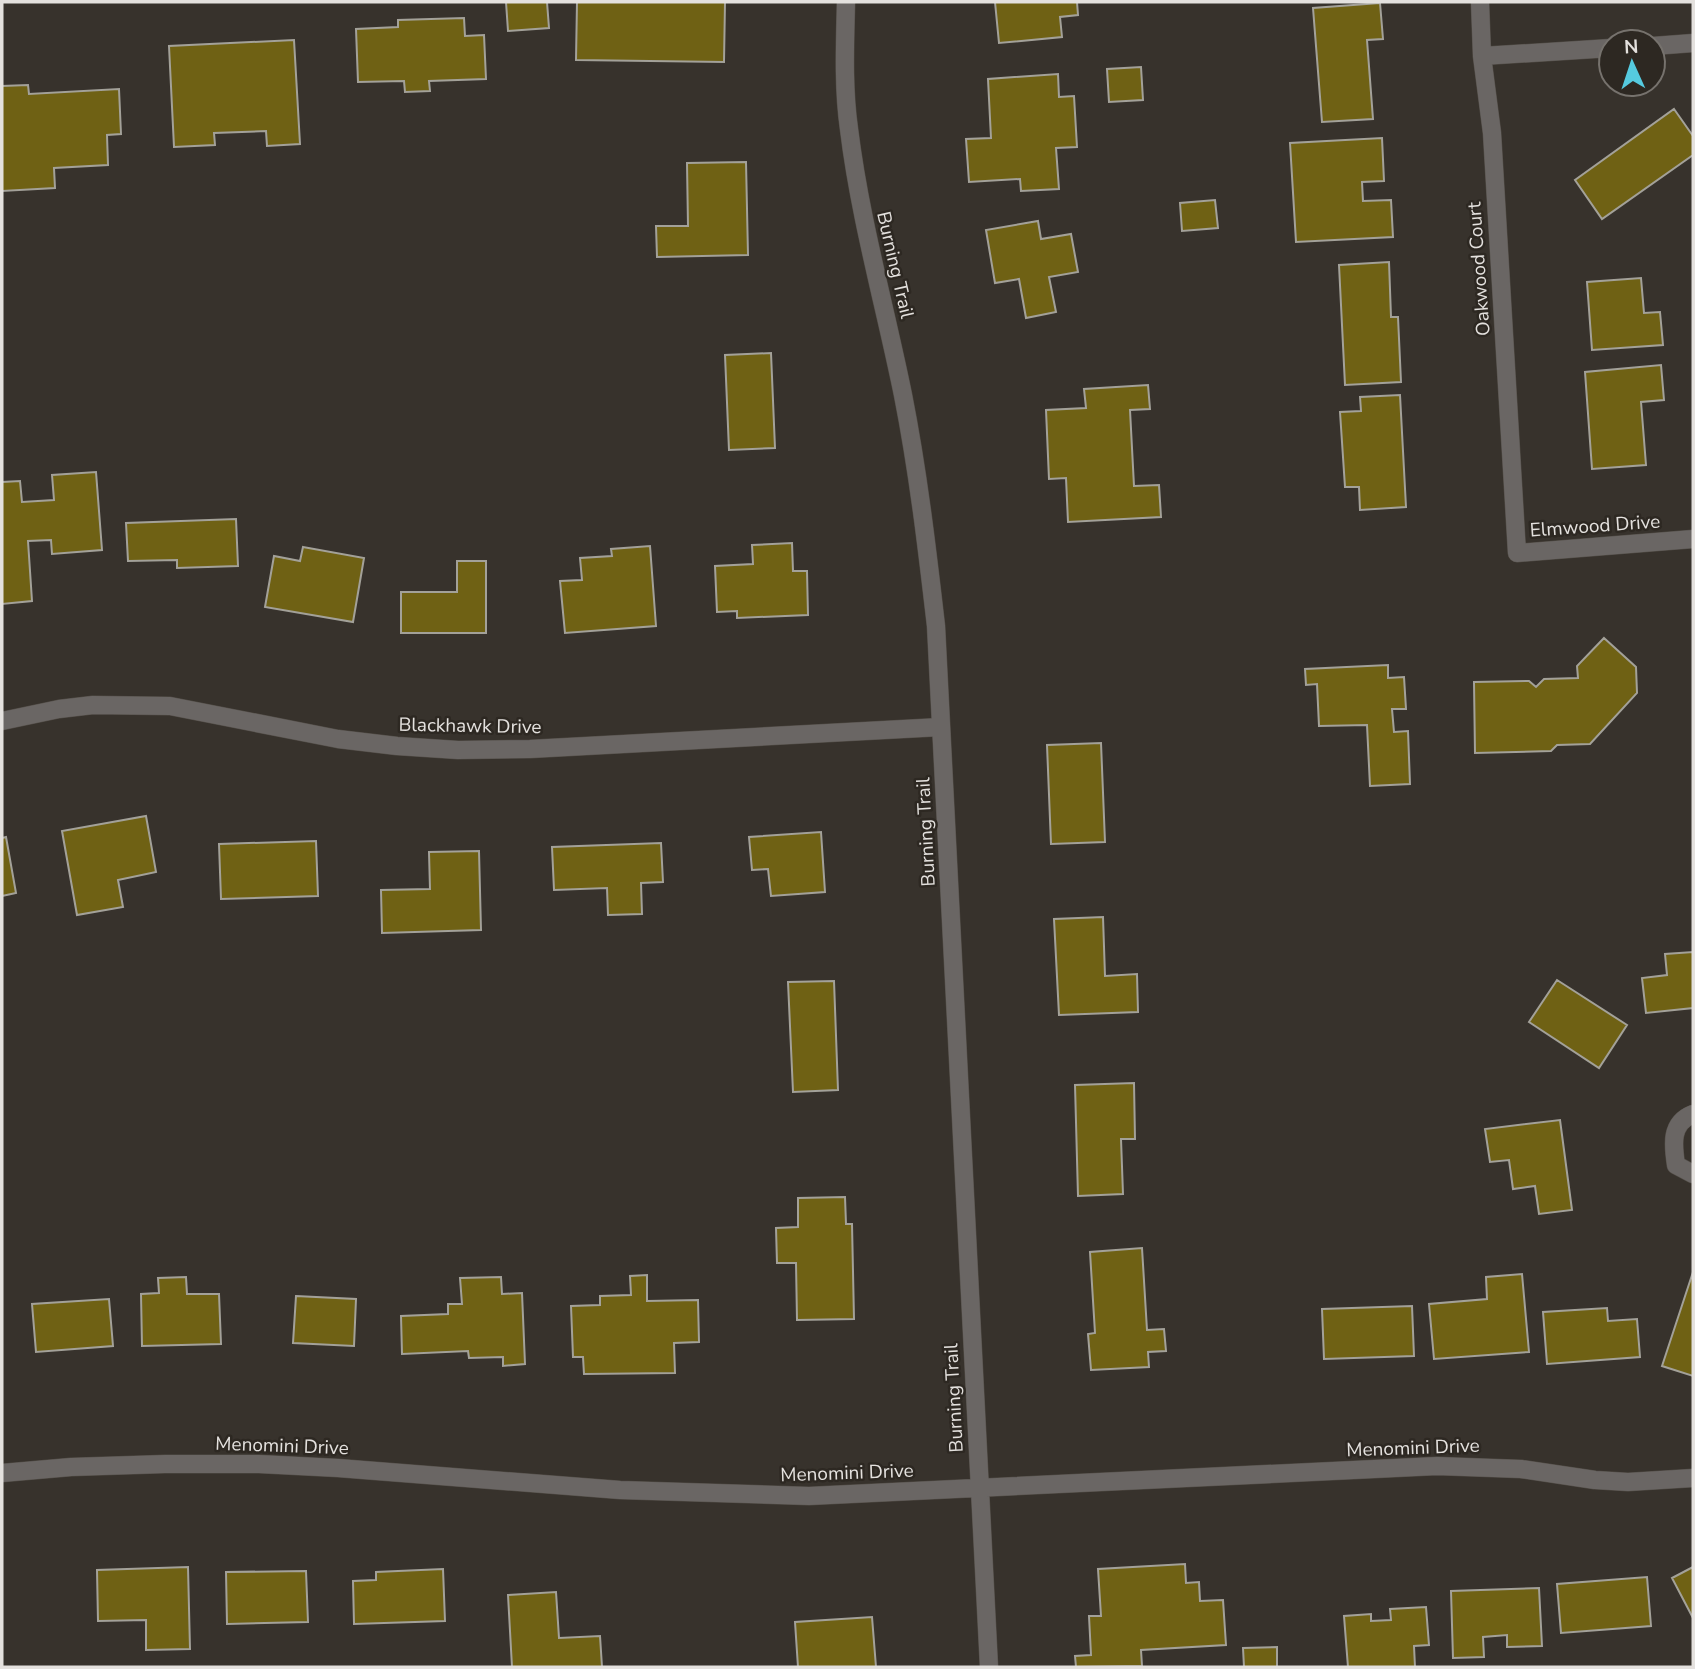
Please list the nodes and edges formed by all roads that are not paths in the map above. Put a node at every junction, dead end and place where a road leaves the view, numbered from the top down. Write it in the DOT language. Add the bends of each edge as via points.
graph roads {
  1 [pos="846,2"];
  2 [pos="1480,2"];
  3 [pos="1693,43"];
  4 [pos="1667,45"];
  5 [pos="1597,49"];
  6 [pos="1482,56"];
  7 [pos="1516,534"];
  8 [pos="1693,540"];
  9 [pos="2,720"];
  10 [pos="942,727"];
  11 [pos="1693,1114"];
  12 [pos="1693,1174"];
  13 [pos="2,1473"];
  14 [pos="1693,1478"];
  15 [pos="980,1490"];
  16 [pos="989,1667"];
  1 -- 10 [label="street, Burning Trail" via="848,127 920,488"];
  2 -- 6 [label="street, Oakwood Court"];
  3 -- 4 [label="street"];
  5 -- 6 [label="street"];
  6 -- 7 [label="street, Oakwood Court" via="1492,134"];
  7 -- 8 [label="street, Elmwood Drive" via="1517,553"];
  9 -- 10 [label="street, Blackhawk Drive" via="93,705 170,706 338,739 458,750"];
  10 -- 15 [label="street, Burning Trail"];
  11 -- 12 [label="street" via="1684,1118 1672,1138 1676,1165"];
  13 -- 15 [label="street, Menomini Drive" via="151,1464 259,1464 729,1495"];
  14 -- 15 [label="street, Menomini Drive" via="1628,1482 1521,1469 1437,1466"];
  15 -- 16 [label="street, Burning Trail"];
}
